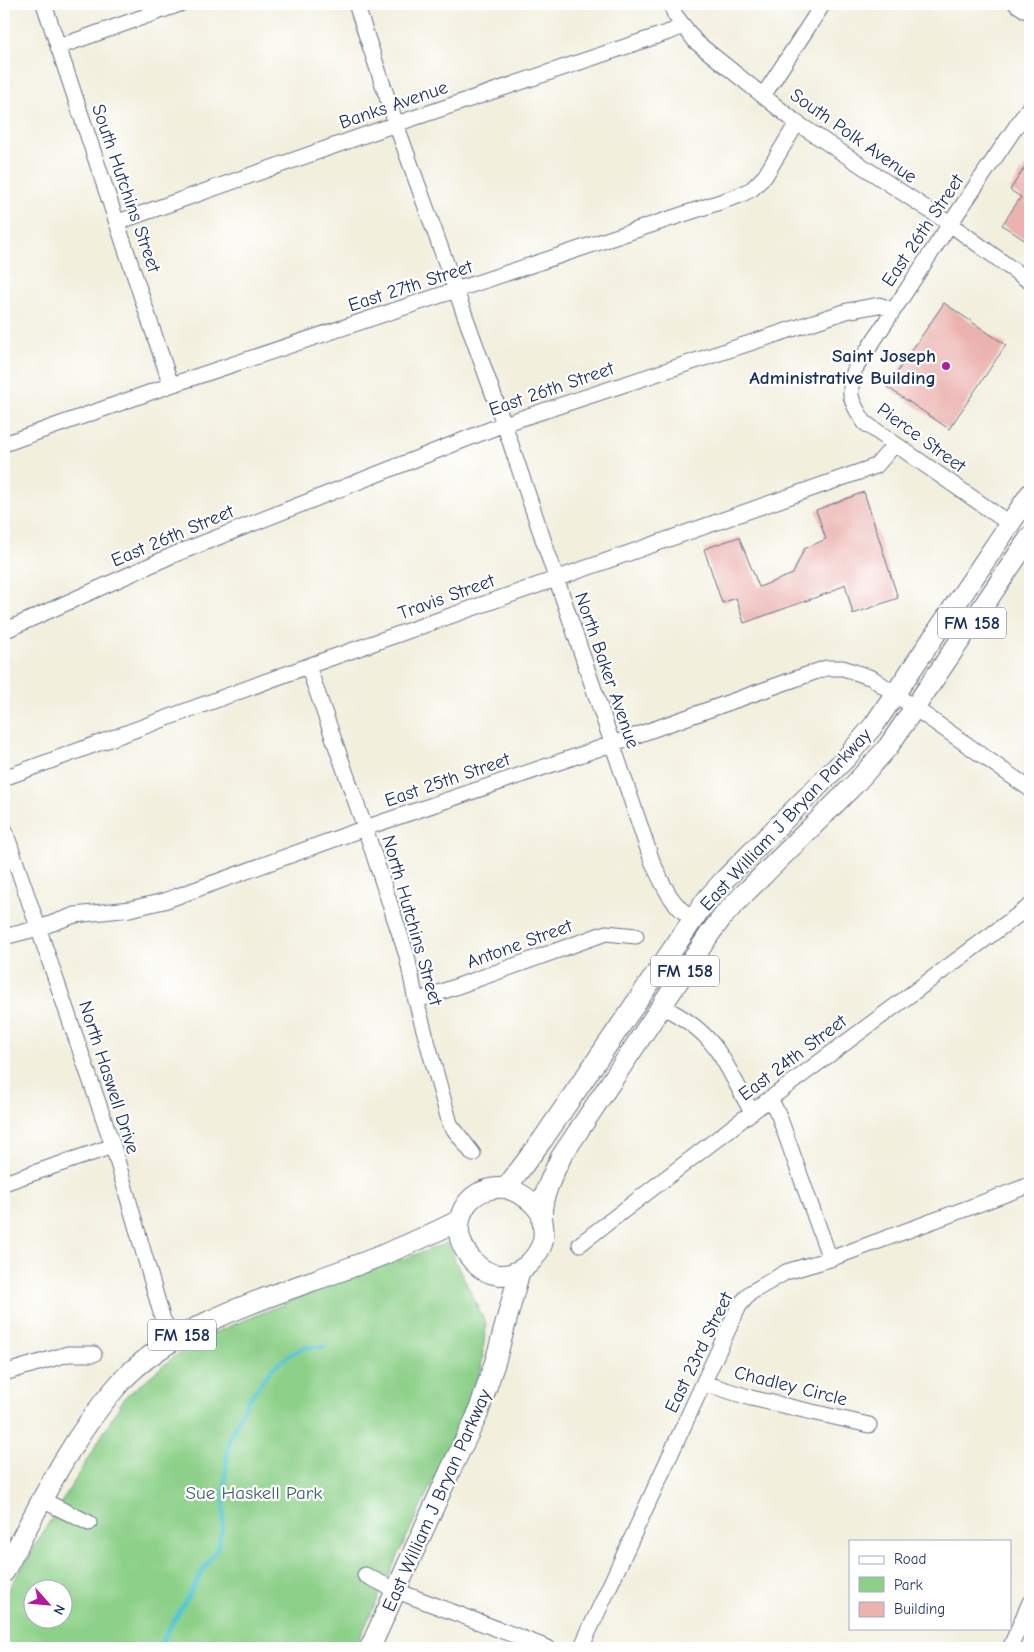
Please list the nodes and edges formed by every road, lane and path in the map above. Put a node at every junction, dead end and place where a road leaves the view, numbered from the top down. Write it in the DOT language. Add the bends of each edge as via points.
graph roads {
  1 [pos="44,4"];
  2 [pos="180,4"];
  3 [pos="356,4"];
  4 [pos="671,4"];
  5 [pos="823,4"];
  6 [pos="1016,4"];
  7 [pos="1030,13"];
  8 [pos="682,26"];
  9 [pos="58,47"];
  10 [pos="763,96"];
  11 [pos="1030,106"];
  12 [pos="797,123"];
  13 [pos="396,124"];
  14 [pos="118,222"];
  15 [pos="950,224"];
  16 [pos="1030,282"];
  17 [pos="456,290"];
  18 [pos="893,310"];
  19 [pos="171,385"];
  20 [pos="504,424"];
  21 [pos="4,444"];
  22 [pos="895,444"];
  23 [pos="1030,494"];
  24 [pos="1010,524"];
  25 [pos="1030,537"];
  26 [pos="556,578"];
  27 [pos="4,630"];
  28 [pos="308,666"];
  29 [pos="896,695"];
  30 [pos="914,708"];
  31 [pos="612,744"];
  32 [pos="4,778"];
  33 [pos="1030,789"];
  34 [pos="4,828"];
  35 [pos="365,828"];
  36 [pos="1030,906"];
  37 [pos="692,918"];
  38 [pos="39,928"];
  39 [pos="636,936"];
  40 [pos="4,938"];
  41 [pos="416,1001"];
  42 [pos="662,1006"];
  43 [pos="770,1098"];
  44 [pos="752,1112"];
  45 [pos="113,1146"];
  46 [pos="473,1154"];
  47 [pos="4,1183"];
  48 [pos="1030,1185"];
  49 [pos="506,1188"];
  50 [pos="542,1215"];
  51 [pos="460,1220"];
  52 [pos="580,1244"];
  53 [pos="830,1259"];
  54 [pos="520,1270"];
  55 [pos="175,1338"];
  56 [pos="94,1354"];
  57 [pos="4,1373"];
  58 [pos="704,1383"];
  59 [pos="869,1425"];
  60 [pos="42,1500"];
  61 [pos="89,1523"];
  62 [pos="4,1572"];
  63 [pos="365,1575"];
  64 [pos="397,1590"];
  65 [pos="1030,1602"];
  66 [pos="370,1648"];
  67 [pos="548,1648"];
  68 [pos="581,1648"];
  69 [pos="1010,1648"];
  1 -- 9 [label="street, South Hutchins Street"];
  2 -- 9 [label="street"];
  3 -- 13 [label="street, North Baker Avenue"];
  4 -- 8 [label="street, South Polk Avenue"];
  5 -- 10 [label="street"];
  6 -- 7 [label="street"];
  8 -- 10 [label="street, South Polk Avenue" via="696,42"];
  8 -- 13 [label="street, Banks Avenue"];
  9 -- 14 [label="street, South Hutchins Street"];
  10 -- 12 [label="street, South Polk Avenue"];
  11 -- 15 [label="street, East 26th Street"];
  12 -- 15 [label="street, South Polk Avenue"];
  12 -- 17 [label="street, East 27th Street" via="764,176 752,189 738,196"];
  13 -- 14 [label="street, Banks Avenue"];
  13 -- 17 [label="street, North Baker Avenue"];
  14 -- 19 [label="street, South Hutchins Street"];
  15 -- 16 [label="street, South Polk Avenue"];
  15 -- 18 [label="street, East 26th Street"];
  17 -- 19 [label="street, East 27th Street"];
  17 -- 20 [label="street, North Baker Avenue"];
  18 -- 20 [label="street, East 26th Street" via="879,305 847,311"];
  18 -- 22 [label="street, Pierce Street" via="855,369 850,395 865,423"];
  19 -- 21 [label="street, East 27th Street"];
  20 -- 26 [label="street, North Baker Avenue"];
  20 -- 27 [label="street, East 26th Street" via="172,555"];
  22 -- 24 [label="street, Pierce Street"];
  22 -- 26 [label="street, Travis Street" via="876,466"];
  23 -- 24 [label="main road, East William J Bryan Parkway / FM 158"];
  24 -- 29 [label="main road, East William J Bryan Parkway / FM 158"];
  25 -- 30 [label="main road, East William J Bryan Parkway / FM 158"];
  26 -- 28 [label="street, Travis Street"];
  26 -- 31 [label="street, North Baker Avenue"];
  28 -- 32 [label="street, Travis Street"];
  28 -- 35 [label="street, North Hutchins Street"];
  29 -- 30 [label="street, East 25th Street"];
  29 -- 31 [label="street, East 25th Street" via="857,672 826,668"];
  29 -- 37 [label="main road, East William J Bryan Parkway / FM 158" via="856,748 725,879"];
  30 -- 33 [label="street, East 25th Street"];
  30 -- 42 [label="main road, East William J Bryan Parkway / FM 158" via="872,766 724,915"];
  31 -- 35 [label="street, East 25th Street"];
  31 -- 37 [label="street, North Baker Avenue" via="665,892"];
  34 -- 38 [label="street, North Haswell Drive"];
  35 -- 38 [label="street, East 25th Street" via="164,901 130,909 75,915"];
  35 -- 41 [label="street, North Hutchins Street" via="407,956"];
  36 -- 43 [label="street, East 24th Street"];
  37 -- 49 [label="main road, East William J Bryan Parkway / FM 158" via="543,1139"];
  38 -- 40 [label="street, East 25th Street"];
  38 -- 45 [label="street, North Haswell Drive"];
  39 -- 41 [label="street, Antone Street" via="606,933"];
  41 -- 46 [label="street, North Hutchins Street" via="450,1124"];
  42 -- 44 [label="street" via="688,1021 708,1039"];
  42 -- 50 [label="main road, East William J Bryan Parkway / FM 158" via="561,1157 546,1191"];
  43 -- 44 [label="street, East 24th Street"];
  43 -- 53 [label="street"];
  44 -- 52 [label="street, East 24th Street"];
  45 -- 47 [label="street"];
  45 -- 55 [label="street, North Haswell Drive" via="163,1320"];
  48 -- 53 [label="street, East 23rd Street"];
  49 -- 50 [label="main road" via="531,1200"];
  49 -- 51 [label="main road" via="490,1188 475,1195"];
  50 -- 54 [label="main road, East William J Bryan Parkway / FM 158" via="545,1229 541,1246"];
  51 -- 54 [label="main road" via="464,1248 480,1268 502,1276"];
  51 -- 55 [label="main road, FM 158" via="389,1253 247,1304"];
  53 -- 58 [label="street, East 23rd Street" via="786,1272 750,1293 739,1306"];
  54 -- 64 [label="main road, East William J Bryan Parkway / FM 158" via="477,1416"];
  55 -- 60 [label="main road, FM 158" via="119,1384 99,1408 80,1432"];
  56 -- 57 [label="street" via="68,1354"];
  58 -- 59 [label="street, Chadley Circle" via="751,1398"];
  58 -- 68 [label="street, East 23rd Street"];
  60 -- 61 [label="street"];
  60 -- 62 [label="main road, FM 158"];
  63 -- 64 [label="street"];
  64 -- 66 [label="main road, East William J Bryan Parkway / FM 158"];
  64 -- 67 [label="street"];
  65 -- 69 [label="street"];
}
